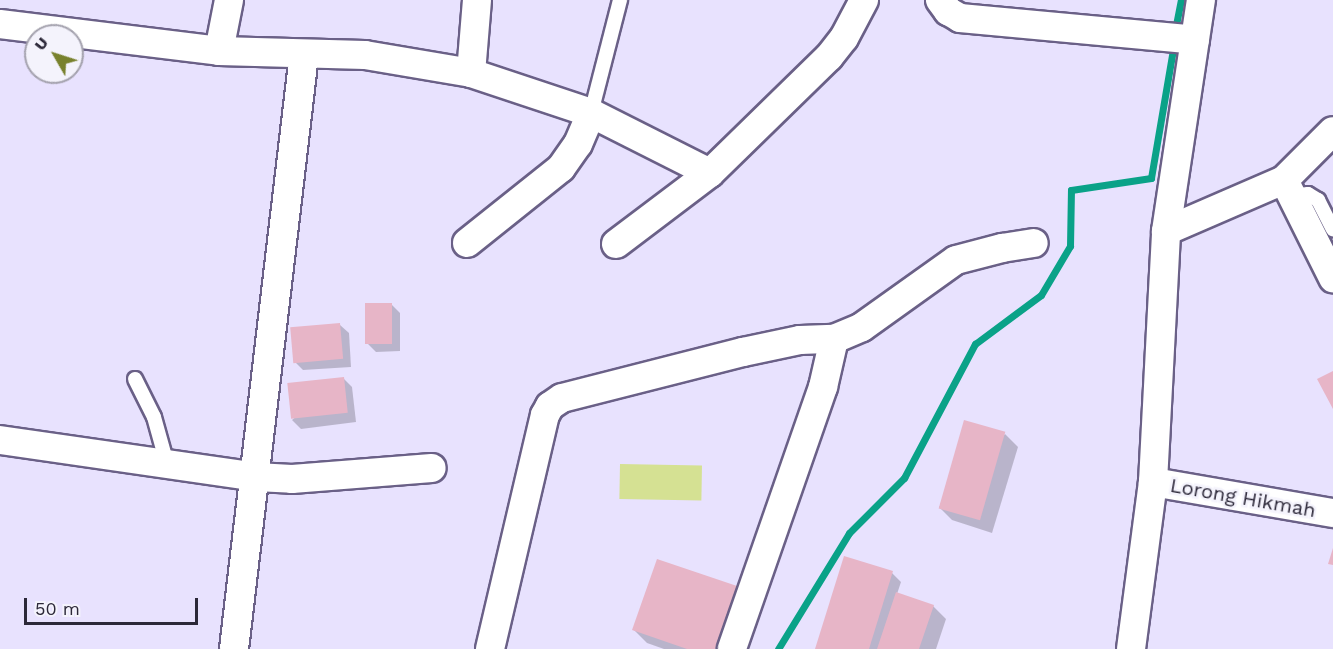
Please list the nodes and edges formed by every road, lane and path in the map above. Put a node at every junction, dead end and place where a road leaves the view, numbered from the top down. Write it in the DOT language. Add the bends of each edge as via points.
graph roads {
  1 [pos="229,0"];
  2 [pos="477,0"];
  3 [pos="620,0"];
  4 [pos="864,0"];
  5 [pos="940,0"];
  6 [pos="1201,0"];
  7 [pos="0,24"];
  8 [pos="1195,40"];
  9 [pos="219,51"];
  10 [pos="304,55"];
  11 [pos="471,73"];
  12 [pos="591,113"];
  13 [pos="1333,131"];
  14 [pos="710,173"];
  15 [pos="1288,188"];
  16 [pos="1333,229"];
  17 [pos="1166,231"];
  18 [pos="467,243"];
  19 [pos="1034,243"];
  20 [pos="616,244"];
  21 [pos="1333,278"];
  22 [pos="834,339"];
  23 [pos="135,379"];
  24 [pos="0,440"];
  25 [pos="167,464"];
  26 [pos="432,468"];
  27 [pos="256,477"];
  28 [pos="1152,482"];
  29 [pos="1333,513"];
  30 [pos="234,649"];
  31 [pos="490,649"];
  32 [pos="732,649"];
  33 [pos="1131,649"];
  1 -- 9 [label="street"];
  2 -- 11 [label="street"];
  3 -- 12 [label="lane"];
  4 -- 14 [label="street" via="829,57"];
  5 -- 8 [label="street" via="960,18"];
  6 -- 8 [label="street"];
  7 -- 9 [label="street"];
  8 -- 17 [label="street"];
  9 -- 10 [label="street"];
  10 -- 11 [label="street" via="365,56"];
  10 -- 27 [label="street"];
  11 -- 12 [label="street"];
  12 -- 14 [label="street"];
  12 -- 18 [label="street" via="578,144 561,168"];
  13 -- 15 [label="street"];
  14 -- 20 [label="street"];
  15 -- 16 [label="lane" via="1318,200"];
  15 -- 17 [label="street"];
  15 -- 21 [label="street"];
  17 -- 28 [label="street"];
  19 -- 22 [label="street" via="956,260 862,327"];
  22 -- 31 [label="street" via="800,340 742,352 562,398 550,406"];
  22 -- 32 [label="street" via="823,387"];
  23 -- 25 [label="lane" via="154,417"];
  24 -- 25 [label="street"];
  25 -- 27 [label="street"];
  26 -- 27 [label="street" via="292,479"];
  27 -- 30 [label="street"];
  28 -- 29 [label="street, Lorong Hikmah"];
  28 -- 33 [label="street"];
}
